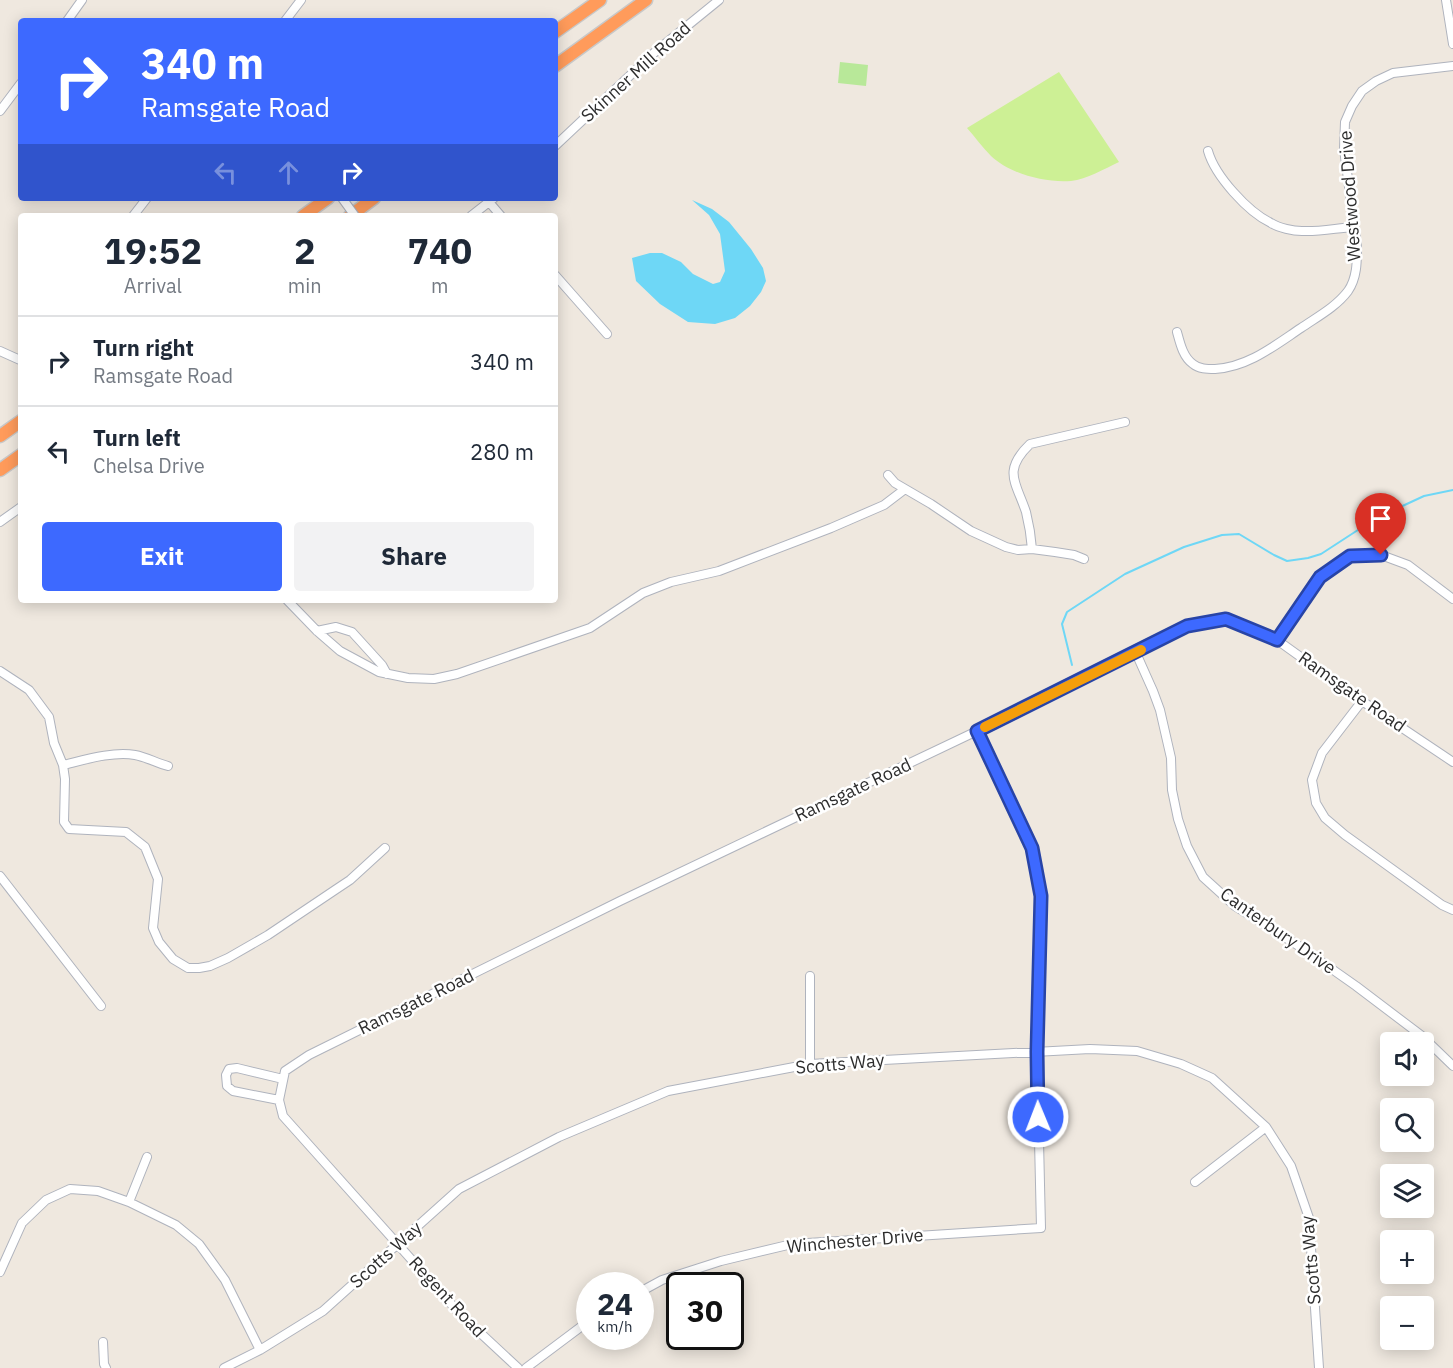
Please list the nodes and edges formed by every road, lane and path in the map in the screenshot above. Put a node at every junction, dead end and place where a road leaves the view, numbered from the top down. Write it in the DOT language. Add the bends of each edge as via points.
graph roads {
  1 [pos="82,0"];
  2 [pos="302,0"];
  3 [pos="600,0"];
  4 [pos="646,0"];
  5 [pos="719,0"];
  6 [pos="1446,0"];
  7 [pos="69,18"];
  8 [pos="287,18"];
  9 [pos="558,30"];
  10 [pos="1453,44"];
  11 [pos="558,64"];
  12 [pos="1453,66"];
  13 [pos="18,87"];
  14 [pos="0,111"];
  15 [pos="558,143"];
  16 [pos="1208,151"];
  17 [pos="145,201"];
  18 [pos="324,201"];
  19 [pos="370,201"];
  20 [pos="490,201"];
  21 [pos="135,213"];
  22 [pos="307,213"];
  23 [pos="354,213"];
  24 [pos="475,213"];
  25 [pos="1353,227"];
  26 [pos="558,278"];
  27 [pos="1176,332"];
  28 [pos="607,334"];
  29 [pos="0,351"];
  30 [pos="18,359"];
  31 [pos="1125,422"];
  32 [pos="18,423"];
  33 [pos="0,436"];
  34 [pos="18,456"];
  35 [pos="0,470"];
  36 [pos="888,475"];
  37 [pos="905,489"];
  38 [pos="18,509"];
  39 [pos="0,522"];
  40 [pos="1032,549"];
  41 [pos="1084,559"];
  42 [pos="1453,599"];
  43 [pos="290,603"];
  44 [pos="317,631"];
  45 [pos="1277,640"];
  46 [pos="1136,653"];
  47 [pos="0,671"];
  48 [pos="387,674"];
  49 [pos="1362,700"];
  50 [pos="977,731"];
  51 [pos="1453,762"];
  52 [pos="63,765"];
  53 [pos="168,766"];
  54 [pos="385,848"];
  55 [pos="0,876"];
  56 [pos="1453,910"];
  57 [pos="810,976"];
  58 [pos="101,1006"];
  59 [pos="1037,1052"];
  60 [pos="810,1064"];
  61 [pos="1453,1066"];
  62 [pos="283,1079"];
  63 [pos="279,1100"];
  64 [pos="1266,1127"];
  65 [pos="147,1157"];
  66 [pos="1195,1182"];
  67 [pos="129,1202"];
  68 [pos="398,1244"];
  69 [pos="0,1272"];
  70 [pos="654,1284"];
  71 [pos="576,1330"];
  72 [pos="104,1342"];
  73 [pos="260,1350"];
  74 [pos="106,1368"];
  75 [pos="224,1368"];
  76 [pos="518,1368"];
  77 [pos="526,1368"];
  78 [pos="1319,1368"];
  1 -- 7 [label="street"];
  2 -- 8 [label="street"];
  3 -- 9 [label="highway"];
  4 -- 11 [label="highway"];
  5 -- 15 [label="street, Skinner Mill Road" via="654,52"];
  6 -- 10 [label="street"];
  12 -- 25 [label="street, Westwood Drive" via="1393,74 1362,91 1352,106 1345,122 1344,149"];
  13 -- 14 [label="street"];
  16 -- 25 [label="street" via="1216,172 1239,198 1272,224 1301,231"];
  17 -- 21 [label="street"];
  18 -- 22 [label="highway"];
  19 -- 23 [label="highway"];
  20 -- 24 [label="street"];
  25 -- 27 [label="street, Westwood Drive" via="1357,262 1348,290 1335,305 1257,357 1234,366 1204,369 1186,357"];
  26 -- 28 [label="street"];
  29 -- 30 [label="street"];
  31 -- 40 [label="street" via="1030,444 1022,452 1014,466 1013,479 1028,520"];
  32 -- 33 [label="highway"];
  34 -- 35 [label="highway"];
  36 -- 37 [label="street"];
  37 -- 40 [label="street" via="971,531 1006,547"];
  37 -- 48 [label="street" via="884,505 831,528 719,571 643,593 590,628 457,674 434,679"];
  38 -- 39 [label="street"];
  40 -- 41 [label="street"];
  42 -- 45 [label="street" via="1408,565 1381,555 1350,556 1320,577"];
  43 -- 44 [label="street"];
  44 -- 48 [label="street" via="340,651"];
  44 -- 48 [label="street" via="336,627 352,632"];
  45 -- 46 [label="street, Ramsgate Road" via="1226,619 1187,626"];
  45 -- 49 [label="street, Ramsgate Road"];
  46 -- 50 [label="street, Ramsgate Road"];
  46 -- 61 [label="street, Canterbury Drive" via="1160,710 1172,758 1172,790 1178,819 1203,877 1235,906 1366,993 1422,1036"];
  47 -- 52 [label="street" via="29,690 49,717"];
  49 -- 51 [label="street, Ramsgate Road"];
  49 -- 56 [label="street" via="1322,753 1312,780 1316,803 1325,818 1345,836"];
  50 -- 59 [label="street" via="1032,848 1041,896"];
  50 -- 62 [label="street, Ramsgate Road" via="309,1055 285,1071"];
  52 -- 53 [label="street" via="117,754 135,755"];
  52 -- 54 [label="street" via="64,822 69,829 126,832 145,848 158,879 153,928 159,942 188,968 210,966 238,952 350,880"];
  55 -- 58 [label="street"];
  57 -- 60 [label="street"];
  59 -- 60 [label="street, Scotts Way"];
  59 -- 64 [label="street, Scotts Way" via="1137,1051 1181,1064 1212,1078"];
  59 -- 70 [label="street, Winchester Drive" via="1041,1228 792,1244"];
  60 -- 68 [label="street, Scotts Way" via="668,1090 559,1137 459,1189"];
  62 -- 63 [label="street"];
  62 -- 63 [label="street" via="237,1068 229,1069 226,1075 227,1086 233,1091"];
  63 -- 68 [label="street, Regent Road" via="283,1116"];
  64 -- 66 [label="street"];
  64 -- 78 [label="street, Scotts Way" via="1291,1166 1309,1218"];
  65 -- 67 [label="street"];
  67 -- 69 [label="street" via="98,1191 70,1189 46,1200 22,1223"];
  67 -- 73 [label="street" via="176,1225 199,1244 225,1280"];
  68 -- 73 [label="street, Scotts Way" via="323,1311"];
  68 -- 76 [label="street, Regent Road" via="461,1315"];
  71 -- 77 [label="street"];
  72 -- 74 [label="street"];
  73 -- 75 [label="street, Scotts Way"];
}
